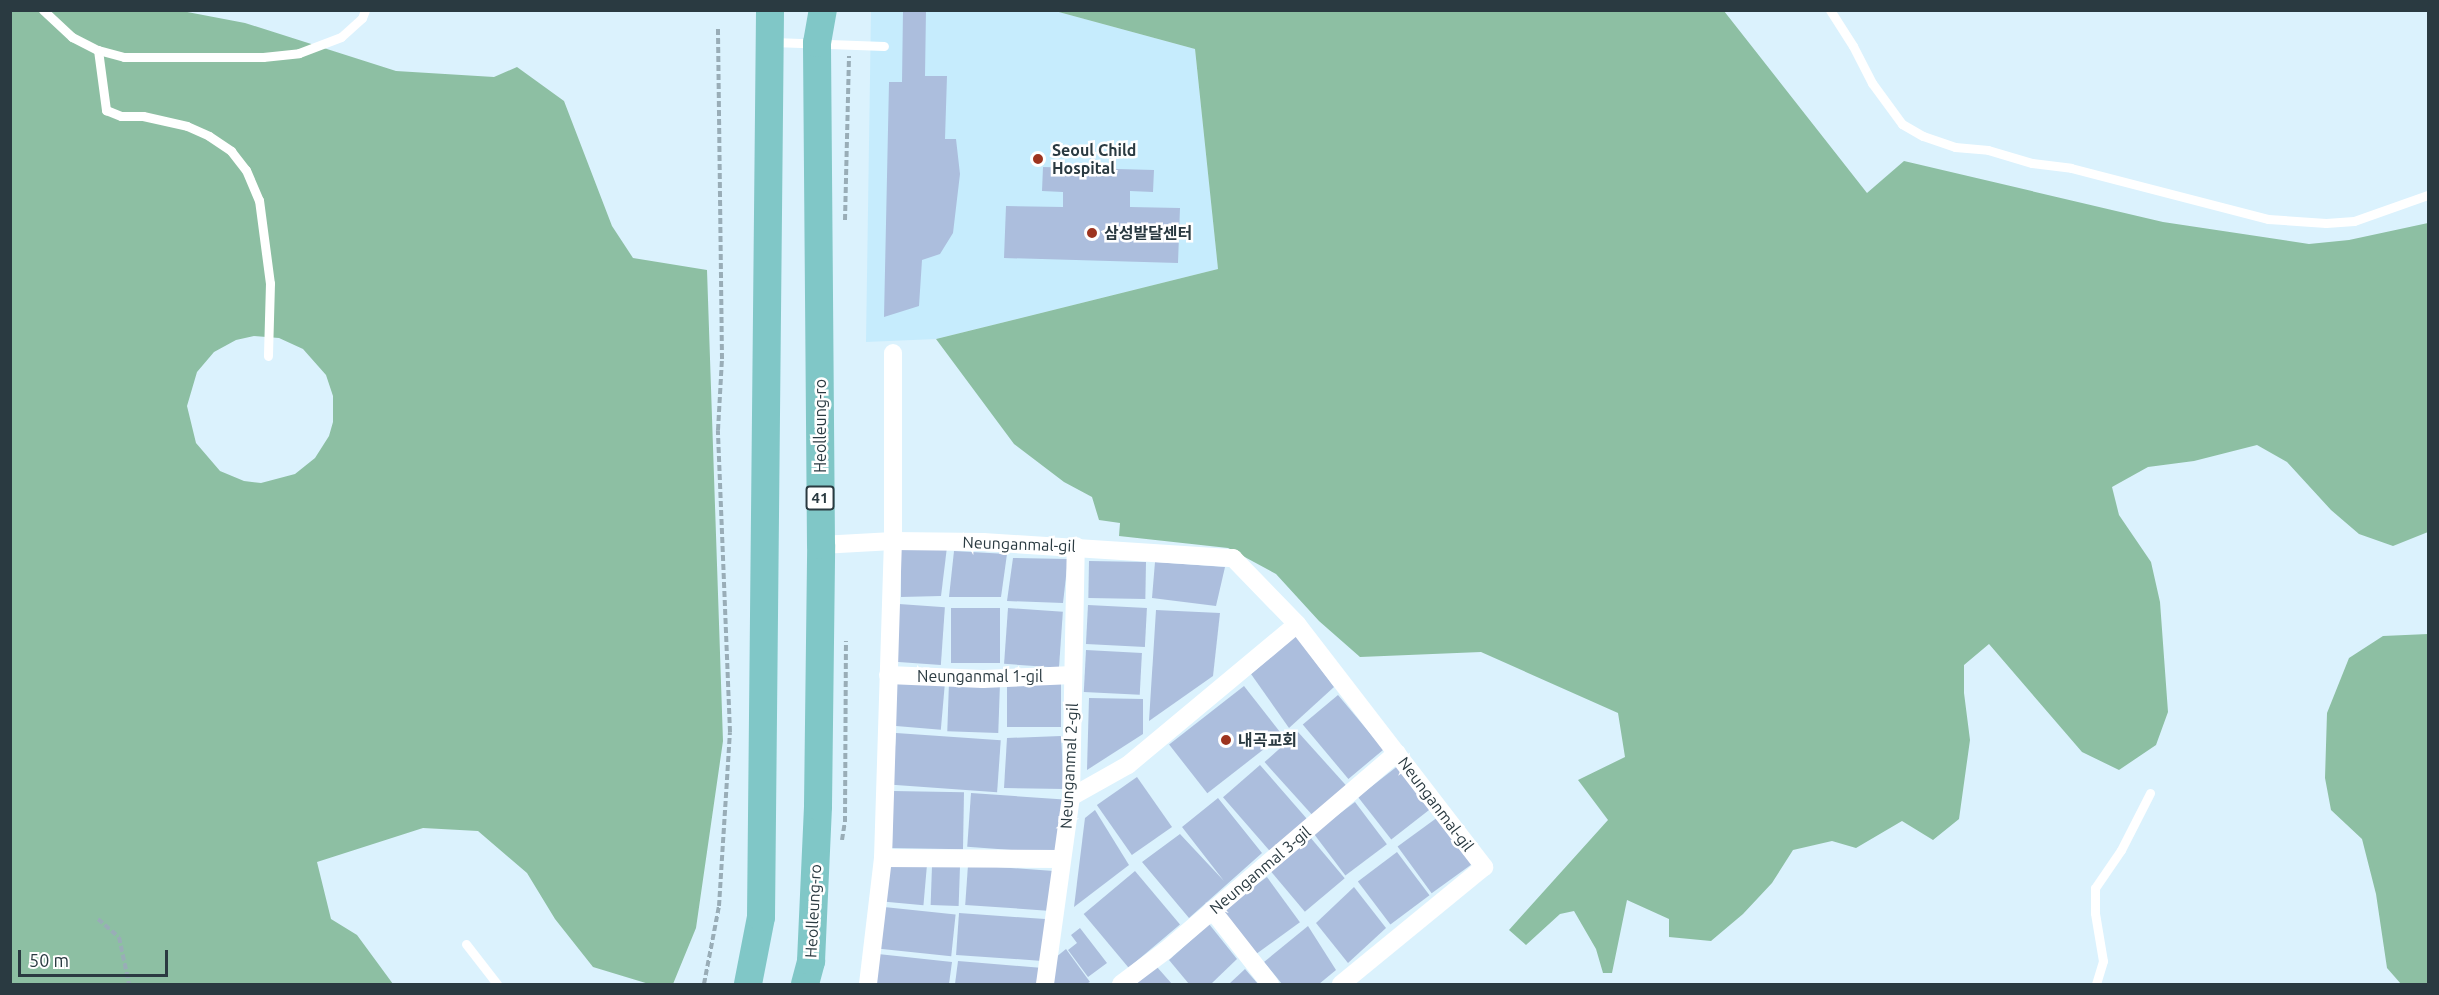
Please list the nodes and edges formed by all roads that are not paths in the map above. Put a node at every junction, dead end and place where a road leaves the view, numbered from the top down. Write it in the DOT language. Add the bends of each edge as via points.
graph roads {
  1 [pos="43,10"];
  2 [pos="365,10"];
  3 [pos="770,10"];
  4 [pos="1830,10"];
  5 [pos="817,25"];
  6 [pos="770,42"];
  7 [pos="884,46"];
  8 [pos="98,50"];
  9 [pos="2428,195"];
  10 [pos="893,353"];
  11 [pos="268,356"];
  12 [pos="893,541"];
  13 [pos="820,545"];
  14 [pos="1076,546"];
  15 [pos="1297,624"];
  16 [pos="888,675"];
  17 [pos="1073,675"];
  18 [pos="1397,753"];
  19 [pos="2150,793"];
  20 [pos="1071,797"];
  21 [pos="883,858"];
  22 [pos="1062,859"];
  23 [pos="1212,910"];
  24 [pos="466,944"];
  25 [pos="497,984"];
  26 [pos="748,984"];
  27 [pos="805,984"];
  28 [pos="868,984"];
  29 [pos="1044,984"];
  30 [pos="1120,984"];
  31 [pos="1270,984"];
  32 [pos="1341,984"];
  33 [pos="2096,984"];
  1 -- 8 [label="lane" via="72,37"];
  2 -- 8 [label="lane" via="362,18 341,37 299,53 263,57 124,57"];
  3 -- 6 [label="main road"];
  4 -- 9 [label="lane" via="1872,83 1902,124 1955,147 2071,168 2268,219 2354,221"];
  5 -- 6 [label="lane"];
  5 -- 7 [label="lane"];
  5 -- 13 [label="main road, Heolleung-ro / 41"];
  6 -- 26 [label="main road" via="761,917"];
  8 -- 11 [label="lane" via="106,110 187,126 231,151 246,170 259,200 270,283"];
  10 -- 12 [label="street"];
  12 -- 13 [label="street, Neunganmal-gil"];
  12 -- 14 [label="street, Neunganmal-gil"];
  12 -- 16 [label="street"];
  13 -- 27 [label="main road, Heolleung-ro / 41" via="818,806 811,961"];
  14 -- 15 [label="street, Neunganmal-gil" via="1233,558"];
  14 -- 17 [label="street, Neunganmal 2-gil"];
  15 -- 18 [label="street, Neunganmal-gil"];
  15 -- 20 [label="street" via="1128,765"];
  16 -- 17 [label="street, Neunganmal 1-gil" via="983,679"];
  16 -- 21 [label="street"];
  17 -- 20 [label="street, Neunganmal 2-gil"];
  18 -- 23 [label="street, Neunganmal 3-gil"];
  18 -- 32 [label="street, Neunganmal-gil" via="1484,867"];
  19 -- 33 [label="lane" via="2121,850 2095,888 2103,960"];
  20 -- 22 [label="street, Neunganmal 2-gil"];
  21 -- 22 [label="street"];
  21 -- 28 [label="street"];
  22 -- 29 [label="street, Neunganmal 2-gil"];
  23 -- 30 [label="street, Neunganmal 3-gil"];
  23 -- 31 [label="street"];
  24 -- 25 [label="lane"];
}
